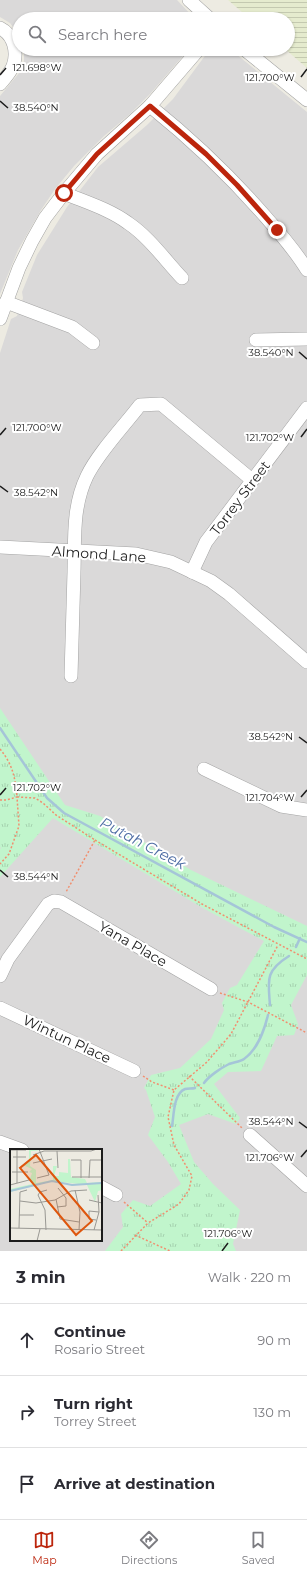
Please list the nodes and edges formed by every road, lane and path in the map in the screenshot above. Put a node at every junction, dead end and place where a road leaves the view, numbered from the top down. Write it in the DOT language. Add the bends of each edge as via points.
graph roads {
  1 [pos="189,0"];
  2 [pos="202,12"];
  3 [pos="0,28"];
  4 [pos="12,40"];
  5 [pos="15,56"];
  6 [pos="194,56"];
  7 [pos="253,56"];
  8 [pos="0,84"];
  9 [pos="307,100"];
  10 [pos="150,106"];
  11 [pos="64,193"];
  12 [pos="307,270"];
  13 [pos="182,278"];
  14 [pos="6,302"];
  15 [pos="0,319"];
  16 [pos="307,339"];
  17 [pos="256,340"];
  18 [pos="93,343"];
  19 [pos="307,408"];
  20 [pos="252,480"];
  21 [pos="0,547"];
  22 [pos="75,550"];
  23 [pos="192,572"];
  24 [pos="307,662"];
  25 [pos="72,676"];
  26 [pos="0,749"];
  27 [pos="204,769"];
  28 [pos="18,797"];
  29 [pos="0,800"];
  30 [pos="307,810"];
  31 [pos="95,840"];
  32 [pos="0,864"];
  33 [pos="58,901"];
  34 [pos="278,945"];
  35 [pos="307,960"];
  36 [pos="0,976"];
  37 [pos="211,989"];
  38 [pos="248,1002"];
  39 [pos="0,1008"];
  40 [pos="307,1033"];
  41 [pos="134,1070"];
  42 [pos="189,1076"];
  43 [pos="174,1090"];
  44 [pos="250,1135"];
  45 [pos="0,1142"];
  46 [pos="19,1149"];
  47 [pos="307,1186"];
  48 [pos="102,1187"];
  49 [pos="116,1194"];
  50 [pos="148,1223"];
  51 [pos="135,1235"];
  52 [pos="121,1251"];
  53 [pos="170,1251"];
  1 -- 2 [label="street"];
  3 -- 4 [label="street"];
  5 -- 8 [label="street" via="13,67"];
  6 -- 10 [label="street"];
  7 -- 9 [label="street"];
  10 -- 11 [label="street" via="97,154"];
  10 -- 12 [label="street" via="206,154 237,185 277,230"];
  11 -- 13 [label="street" via="129,223"];
  11 -- 14 [label="street" via="32,241"];
  14 -- 15 [label="street"];
  14 -- 18 [label="street" via="72,327"];
  16 -- 17 [label="street"];
  19 -- 20 [label="street, Torrey Street"];
  20 -- 22 [label="street" via="161,404 140,405 87,476 78,498 74,524"];
  20 -- 23 [label="street, Torrey Street" via="206,542"];
  21 -- 22 [label="street, Almond Lane"];
  22 -- 23 [label="street, Almond Lane" via="136,554 171,562"];
  22 -- 25 [label="street"];
  23 -- 24 [label="street, Almond Lane" via="229,594"];
  26 -- 28 [label="path" via="9,760 16,779"];
  27 -- 30 [label="street" via="281,806"];
  28 -- 29 [label="path"];
  28 -- 31 [label="path" via="35,798 56,816"];
  28 -- 32 [label="path" via="19,826 9,854"];
  31 -- 33 [label="path"];
  31 -- 34 [label="path" via="202,904"];
  33 -- 36 [label="street" via="48,904 8,959"];
  33 -- 37 [label="street, Yana Place"];
  34 -- 35 [label="path"];
  34 -- 38 [label="path"];
  37 -- 38 [label="path"];
  38 -- 40 [label="path"];
  38 -- 42 [label="path" via="231,1034 207,1062"];
  39 -- 41 [label="street, Wintun Place"];
  41 -- 43 [label="path" via="152,1082"];
  42 -- 43 [label="path"];
  42 -- 44 [label="path"];
  43 -- 50 [label="path" via="168,1117 174,1145 192,1176 189,1190 179,1204"];
  44 -- 47 [label="street"];
  45 -- 46 [label="street"];
  48 -- 49 [label="street"];
  49 -- 50 [label="path"];
  50 -- 51 [label="path"];
  51 -- 52 [label="path"];
  51 -- 53 [label="path"];
}
